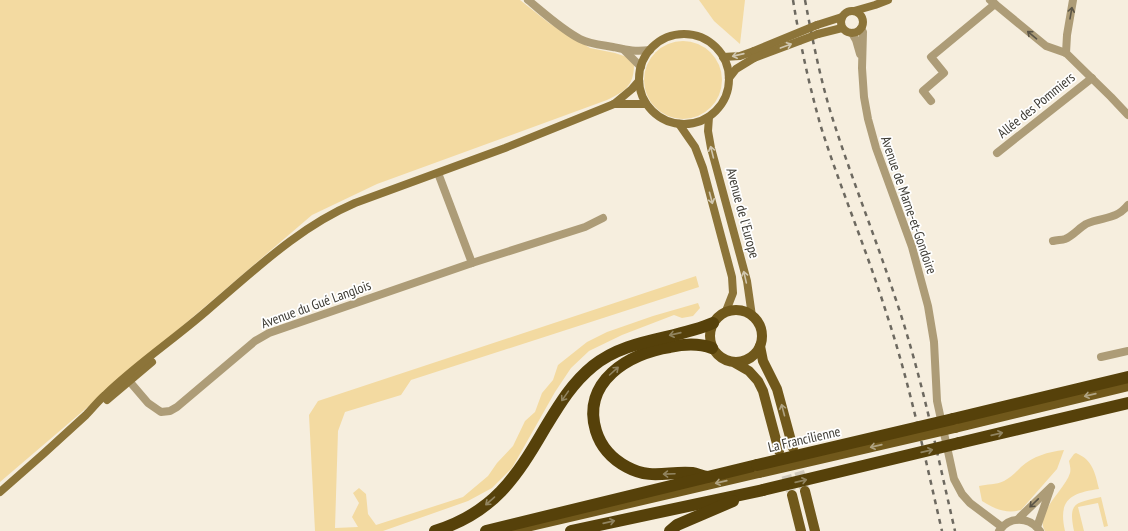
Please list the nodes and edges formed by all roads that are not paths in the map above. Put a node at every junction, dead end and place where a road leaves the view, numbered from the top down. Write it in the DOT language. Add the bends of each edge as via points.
graph roads {
  1 [pos="528,0"];
  2 [pos="888,0"];
  3 [pos="1074,0"];
  4 [pos="993,2"];
  5 [pos="875,5"];
  6 [pos="854,11"];
  7 [pos="842,17"];
  8 [pos="862,24"];
  9 [pos="842,28"];
  10 [pos="852,33"];
  11 [pos="624,50"];
  12 [pos="650,50"];
  13 [pos="1066,53"];
  14 [pos="754,54"];
  15 [pos="723,57"];
  16 [pos="862,59"];
  17 [pos="641,67"];
  18 [pos="729,78"];
  19 [pos="1092,78"];
  20 [pos="639,81"];
  21 [pos="931,101"];
  22 [pos="614,104"];
  23 [pos="646,104"];
  24 [pos="1128,115"];
  25 [pos="708,117"];
  26 [pos="679,124"];
  27 [pos="997,153"];
  28 [pos="438,173"];
  29 [pos="1128,205"];
  30 [pos="603,218"];
  31 [pos="1053,241"];
  32 [pos="472,264"];
  33 [pos="726,311"];
  34 [pos="752,316"];
  35 [pos="713,323"];
  36 [pos="183,332"];
  37 [pos="760,346"];
  38 [pos="712,348"];
  39 [pos="1128,351"];
  40 [pos="1101,357"];
  41 [pos="735,363"];
  42 [pos="1128,377"];
  43 [pos="130,382"];
  44 [pos="1128,386"];
  45 [pos="1128,403"];
  46 [pos="87,414"];
  47 [pos="954,423"];
  48 [pos="793,448"];
  49 [pos="779,451"];
  50 [pos="758,469"];
  51 [pos="707,477"];
  52 [pos="763,490"];
  53 [pos="805,491"];
  54 [pos="0,492"];
  55 [pos="792,495"];
  56 [pos="1018,519"];
  57 [pos="501,527"];
  58 [pos="1000,529"];
  59 [pos="1038,529"];
  60 [pos="435,531"];
  61 [pos="486,531"];
  62 [pos="571,531"];
  63 [pos="670,531"];
  64 [pos="801,531"];
  65 [pos="815,531"];
  1 -- 11 [label="street" via="581,40"];
  2 -- 5 [label="main road"];
  13 -- 3 [label="street, one-way"];
  13 -- 4 [label="street, one-way" via="1046,46"];
  4 -- 21 [label="street" via="931,57 944,73 923,91"];
  5 -- 6 [label="main road"];
  5 -- 8 [label="main road"];
  6 -- 7 [label="main road" via="848,11"];
  6 -- 8 [label="main road" via="860,14"];
  7 -- 9 [label="main road"];
  7 -- 14 [label="main road, bridge" via="817,25"];
  8 -- 10 [label="main road"];
  8 -- 16 [label="street, Avenue de Marne-et-Gondoire"];
  9 -- 10 [label="main road"];
  14 -- 9 [label="main road, one-way, bridge"];
  10 -- 16 [label="street, Avenue de Marne-et-Gondoire"];
  11 -- 12 [label="street"];
  11 -- 17 [label="street"];
  12 -- 15 [label="main road" via="668,37 693,35 705,39"];
  12 -- 17 [label="main road"];
  13 -- 19 [label="street"];
  14 -- 15 [label="main road, one-way"];
  14 -- 18 [label="main road" via="736,68"];
  15 -- 18 [label="main road"];
  16 -- 58 [label="street, Avenue de Marne-et-Gondoire" via="864,97 871,134 912,247 931,320 937,401 954,479 970,503"];
  17 -- 20 [label="main road"];
  18 -- 25 [label="main road" via="722,103"];
  19 -- 24 [label="street"];
  19 -- 27 [label="street, Allée des Pommiers"];
  20 -- 22 [label="main road"];
  20 -- 23 [label="main road"];
  22 -- 23 [label="main road"];
  22 -- 28 [label="main road"];
  23 -- 26 [label="main road" via="660,118"];
  25 -- 26 [label="main road" via="694,123"];
  34 -- 25 [label="main road, Avenue de l'Europe, one-way" via="747,281 711,148"];
  26 -- 33 [label="main road, Avenue de l'Europe, one-way" via="695,147 703,168 732,278 733,293"];
  28 -- 32 [label="street"];
  28 -- 36 [label="main road" via="319,220 297,235"];
  29 -- 31 [label="street" via="1111,218 1095,220 1066,238"];
  30 -- 32 [label="street, Avenue du Gué Langlois" via="585,227"];
  32 -- 43 [label="street, Avenue du Gué Langlois" via="269,333 255,341 170,411 161,412 148,403"];
  33 -- 34 [label="main road" via="740,310"];
  33 -- 35 [label="main road, Avenue de l'Europe"];
  34 -- 37 [label="main road, Avenue de l'Europe" via="757,320 762,333"];
  35 -- 38 [label="main road" via="709,335"];
  35 -- 60 [label="highway, one-way" via="627,347 595,365 570,390 516,476 501,492 470,516"];
  36 -- 43 [label="main road"];
  36 -- 46 [label="main road" via="126,377"];
  37 -- 41 [label="main road" via="750,358"];
  48 -- 37 [label="main road, Avenue de l'Europe, one-way" via="777,389 763,361"];
  38 -- 41 [label="main road" via="722,359"];
  51 -- 38 [label="highway, one-way" via="693,473 644,473 617,462 598,438 594,418 595,401 602,385 615,369 624,363 642,354 666,347 696,344"];
  39 -- 40 [label="street"];
  41 -- 49 [label="main road" via="750,371 758,380"];
  42 -- 47 [label="highway, La Francilienne"];
  43 -- 46 [label="main road"];
  44 -- 47 [label="main road, one-way"];
  52 -- 45 [label="highway, one-way, bridge"];
  46 -- 54 [label="main road"];
  47 -- 50 [label="highway, La Francilienne, one-way, bridge"];
  50 -- 51 [label="highway, La Francilienne"];
  50 -- 57 [label="main road, one-way" via="518,529"];
  51 -- 57 [label="highway, La Francilienne"];
  62 -- 52 [label="highway, one-way"];
  52 -- 63 [label="highway" via="677,525"];
  53 -- 65 [label="main road"];
  55 -- 64 [label="main road"];
  56 -- 58 [label="street" via="1012,520"];
  56 -- 59 [label="street" via="1025,520"];
  59 -- 56 [label="street, one-way" via="1051,487"];
  57 -- 61 [label="highway, La Francilienne"];
}
